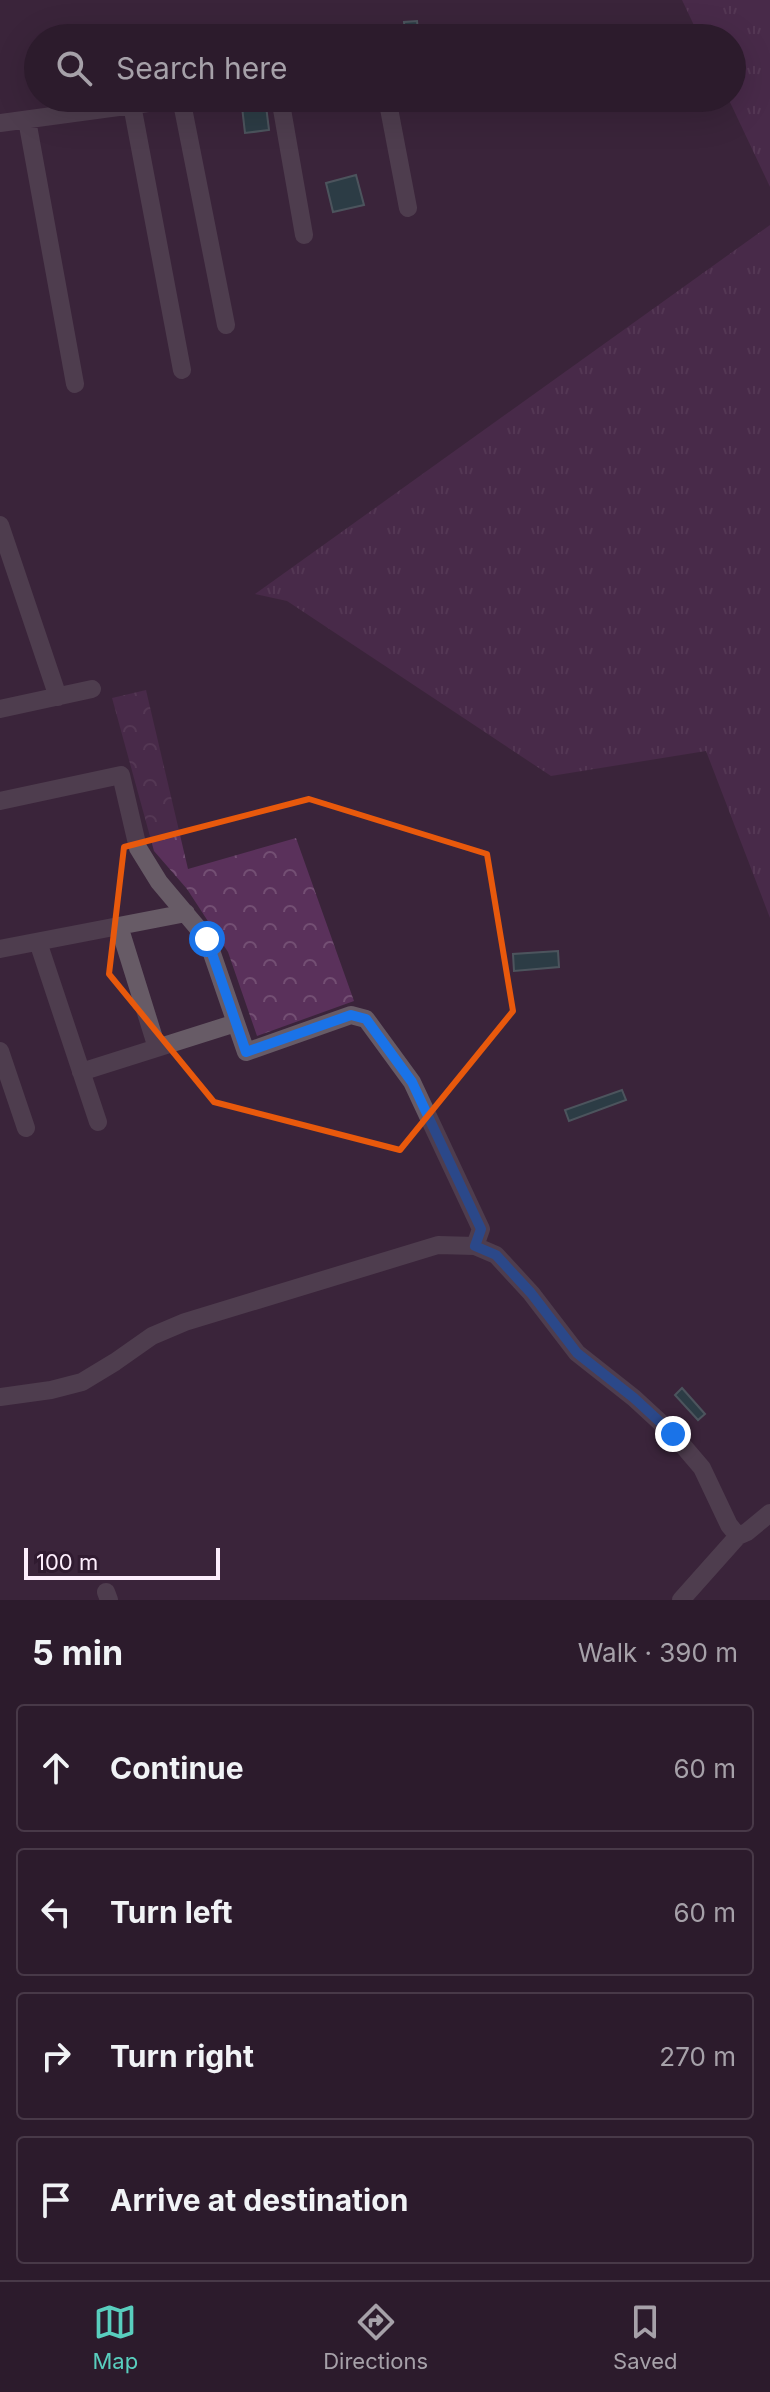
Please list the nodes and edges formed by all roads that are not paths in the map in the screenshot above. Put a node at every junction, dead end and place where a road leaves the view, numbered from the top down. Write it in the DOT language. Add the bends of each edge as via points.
graph roads {
  1 [pos="83,112"];
  2 [pos="133,112"];
  3 [pos="184,112"];
  4 [pos="282,112"];
  5 [pos="390,112"];
  6 [pos="27,120"];
  7 [pos="0,123"];
  8 [pos="408,208"];
  9 [pos="304,235"];
  10 [pos="226,325"];
  11 [pos="182,370"];
  12 [pos="75,384"];
  13 [pos="0,525"];
  14 [pos="92,689"];
  15 [pos="58,697"];
  16 [pos="0,709"];
  17 [pos="0,801"];
  18 [pos="186,913"];
  19 [pos="119,926"];
  20 [pos="38,942"];
  21 [pos="0,949"];
  22 [pos="236,1023"];
  23 [pos="157,1048"];
  24 [pos="0,1051"];
  25 [pos="81,1072"];
  26 [pos="98,1122"];
  27 [pos="26,1128"];
  28 [pos="475,1246"];
  29 [pos="0,1397"];
  30 [pos="770,1513"];
  31 [pos="738,1536"];
  32 [pos="681,1600"];
  1 -- 6 [label="street"];
  2 -- 11 [label="street"];
  3 -- 10 [label="street"];
  4 -- 9 [label="street"];
  5 -- 8 [label="street"];
  6 -- 7 [label="street"];
  6 -- 12 [label="street"];
  13 -- 15 [label="street"];
  14 -- 15 [label="street"];
  15 -- 16 [label="street"];
  17 -- 18 [label="street" via="121,775 138,848"];
  18 -- 19 [label="street"];
  18 -- 22 [label="street" via="207,939"];
  19 -- 20 [label="street"];
  19 -- 23 [label="street"];
  20 -- 21 [label="street"];
  20 -- 25 [label="street"];
  22 -- 23 [label="street"];
  22 -- 28 [label="street" via="246,1052 351,1015 366,1019 412,1082 481,1229"];
  23 -- 25 [label="street"];
  24 -- 27 [label="street"];
  25 -- 26 [label="street"];
  28 -- 29 [label="street" via="438,1245 185,1322 152,1336 82,1382"];
  28 -- 31 [label="street" via="496,1255 577,1353 673,1434 702,1468"];
  30 -- 31 [label="street"];
  31 -- 32 [label="street"];
}
